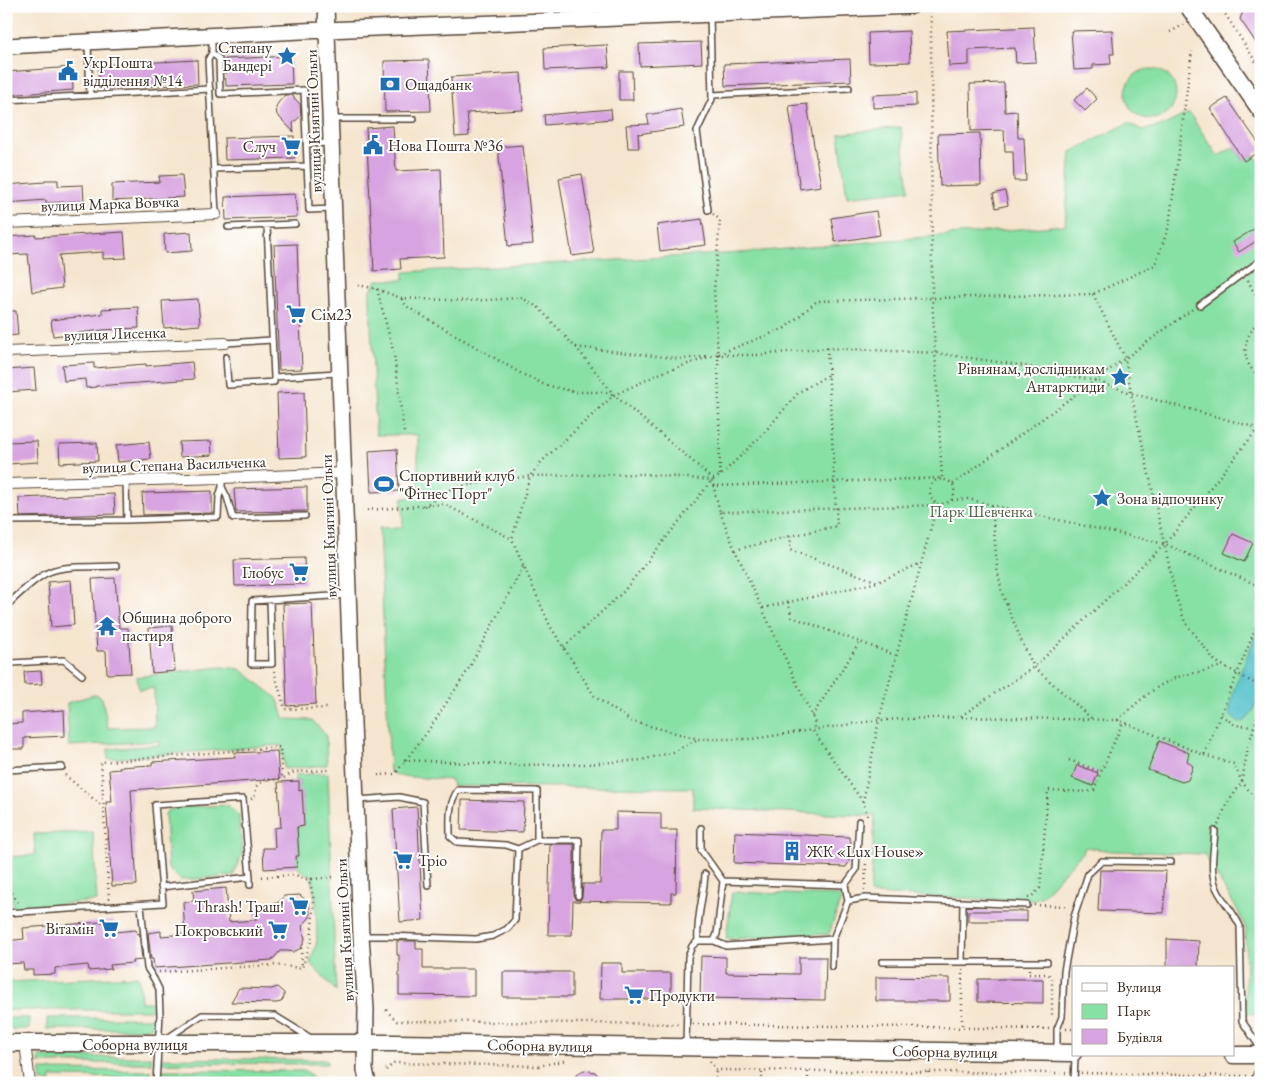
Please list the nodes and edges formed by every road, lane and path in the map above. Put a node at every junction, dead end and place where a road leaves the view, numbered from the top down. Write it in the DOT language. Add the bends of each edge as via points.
graph roads {
  1 [pos="326,6"];
  2 [pos="912,6"];
  3 [pos="929,6"];
  4 [pos="1188,6"];
  5 [pos="1220,6"];
  6 [pos="805,8"];
  7 [pos="552,14"];
  8 [pos="710,15"];
  9 [pos="328,31"];
  10 [pos="212,35"];
  11 [pos="88,42"];
  12 [pos="6,46"];
  13 [pos="1192,51"];
  14 [pos="212,53"];
  15 [pos="1261,70"];
  16 [pos="850,88"];
  17 [pos="210,89"];
  18 [pos="712,95"];
  19 [pos="90,96"];
  20 [pos="6,100"];
  21 [pos="1261,111"];
  22 [pos="330,118"];
  23 [pos="414,119"];
  24 [pos="330,143"];
  25 [pos="306,144"];
  26 [pos="307,166"];
  27 [pos="214,169"];
  28 [pos="334,208"];
  29 [pos="708,210"];
  30 [pos="216,214"];
  31 [pos="6,223"];
  32 [pos="295,224"];
  33 [pos="267,226"];
  34 [pos="228,227"];
  35 [pos="1261,260"];
  36 [pos="1245,272"];
  37 [pos="358,285"];
  38 [pos="377,289"];
  39 [pos="1093,294"];
  40 [pos="401,298"];
  41 [pos="932,298"];
  42 [pos="1200,305"];
  43 [pos="1261,308"];
  44 [pos="1261,319"];
  45 [pos="272,340"];
  46 [pos="226,343"];
  47 [pos="575,347"];
  48 [pos="828,348"];
  49 [pos="6,352"];
  50 [pos="936,353"];
  51 [pos="718,354"];
  52 [pos="226,357"];
  53 [pos="1125,358"];
  54 [pos="339,373"];
  55 [pos="830,374"];
  56 [pos="274,376"];
  57 [pos="1261,379"];
  58 [pos="1097,381"];
  59 [pos="1131,393"];
  60 [pos="614,396"];
  61 [pos="1261,425"];
  62 [pos="1259,429"];
  63 [pos="404,433"];
  64 [pos="343,473"];
  65 [pos="530,476"];
  66 [pos="720,476"];
  67 [pos="942,478"];
  68 [pos="126,480"];
  69 [pos="712,480"];
  70 [pos="835,482"];
  71 [pos="222,483"];
  72 [pos="6,484"];
  73 [pos="953,484"];
  74 [pos="713,486"];
  75 [pos="952,500"];
  76 [pos="992,504"];
  77 [pos="936,505"];
  78 [pos="424,506"];
  79 [pos="836,509"];
  80 [pos="367,510"];
  81 [pos="720,512"];
  82 [pos="305,516"];
  83 [pos="128,520"];
  84 [pos="7,521"];
  85 [pos="791,536"];
  86 [pos="512,539"];
  87 [pos="1165,544"];
  88 [pos="735,550"];
  89 [pos="921,563"];
  90 [pos="116,566"];
  91 [pos="524,567"];
  92 [pos="878,582"];
  93 [pos="1261,587"];
  94 [pos="348,595"];
  95 [pos="270,600"];
  96 [pos="788,602"];
  97 [pos="6,607"];
  98 [pos="762,608"];
  99 [pos="1261,615"];
  100 [pos="860,642"];
  101 [pos="564,648"];
  102 [pos="896,655"];
  103 [pos="272,664"];
  104 [pos="6,666"];
  105 [pos="1222,666"];
  106 [pos="1034,667"];
  107 [pos="82,674"];
  108 [pos="1236,674"];
  109 [pos="1261,687"];
  110 [pos="1261,705"];
  111 [pos="329,708"];
  112 [pos="1221,715"];
  113 [pos="812,716"];
  114 [pos="960,717"];
  115 [pos="879,720"];
  116 [pos="1093,720"];
  117 [pos="1118,720"];
  118 [pos="1123,722"];
  119 [pos="1253,727"];
  120 [pos="813,731"];
  121 [pos="698,739"];
  122 [pos="1204,755"];
  123 [pos="404,760"];
  124 [pos="1069,760"];
  125 [pos="59,767"];
  126 [pos="6,770"];
  127 [pos="330,770"];
  128 [pos="1101,772"];
  129 [pos="378,775"];
  130 [pos="282,779"];
  131 [pos="1242,782"];
  132 [pos="243,799"];
  133 [pos="356,800"];
  134 [pos="1261,805"];
  135 [pos="104,808"];
  136 [pos="860,821"];
  137 [pos="701,828"];
  138 [pos="1215,831"];
  139 [pos="537,840"];
  140 [pos="518,849"];
  141 [pos="1171,862"];
  142 [pos="705,874"];
  143 [pos="250,877"];
  144 [pos="334,877"];
  145 [pos="312,878"];
  146 [pos="723,881"];
  147 [pos="6,885"];
  148 [pos="250,885"];
  149 [pos="845,885"];
  150 [pos="428,886"];
  151 [pos="161,887"];
  152 [pos="578,896"];
  153 [pos="1021,896"];
  154 [pos="848,901"];
  155 [pos="963,902"];
  156 [pos="141,905"];
  157 [pos="1027,905"];
  158 [pos="1063,906"];
  159 [pos="109,907"];
  160 [pos="24,912"];
  161 [pos="6,913"];
  162 [pos="361,936"];
  163 [pos="833,939"];
  164 [pos="698,940"];
  165 [pos="714,941"];
  166 [pos="301,948"];
  167 [pos="882,962"];
  168 [pos="962,962"];
  169 [pos="1047,962"];
  170 [pos="832,967"];
  171 [pos="302,968"];
  172 [pos="150,972"];
  173 [pos="1029,974"];
  174 [pos="386,1010"];
  175 [pos="686,1024"];
  176 [pos="962,1028"];
  177 [pos="1054,1029"];
  178 [pos="1072,1029"];
  179 [pos="6,1043"];
  180 [pos="25,1043"];
  181 [pos="365,1043"];
  182 [pos="157,1044"];
  183 [pos="319,1044"];
  184 [pos="686,1047"];
  185 [pos="1261,1049"];
  186 [pos="1056,1053"];
  187 [pos="1072,1054"];
  188 [pos="1234,1055"];
  189 [pos="1261,1055"];
  190 [pos="1074,1056"];
  191 [pos="567,1060"];
  192 [pos="701,1061"];
  193 [pos="386,1070"];
  194 [pos="716,1070"];
  195 [pos="762,1071"];
  196 [pos="808,1072"];
  197 [pos="928,1072"];
  198 [pos="1074,1073"];
  199 [pos="1206,1076"];
  200 [pos="1257,1077"];
  201 [pos="30,1083"];
  202 [pos="156,1083"];
  203 [pos="368,1083"];
  204 [pos="715,1083"];
  205 [pos="762,1083"];
  206 [pos="808,1083"];
  207 [pos="928,1083"];
  208 [pos="1074,1083"];
  209 [pos="1206,1083"];
  1 -- 9 [label="street, вулиця Княгині Ольги"];
  2 -- 6 [label="street"];
  3 -- 41 [label="path"];
  4 -- 21 [label="main road"];
  5 -- 15 [label="path"];
  6 -- 8 [label="street"];
  7 -- 8 [label="street"];
  7 -- 9 [label="street"];
  8 -- 18 [label="lane"];
  9 -- 10 [label="street"];
  9 -- 22 [label="street, вулиця Княгині Ольги"];
  10 -- 11 [label="street"];
  10 -- 14 [label="lane"];
  11 -- 12 [label="street"];
  11 -- 19 [label="lane"];
  13 -- 39 [label="path" via="1169,226 1155,266"];
  14 -- 17 [label="lane" via="208,60"];
  14 -- 25 [label="lane" via="219,59 220,94 304,90"];
  16 -- 18 [label="lane"];
  17 -- 19 [label="lane"];
  17 -- 27 [label="lane"];
  18 -- 29 [label="lane" via="697,131"];
  19 -- 20 [label="lane"];
  22 -- 23 [label="lane"];
  22 -- 24 [label="street, вулиця Княгині Ольги"];
  24 -- 25 [label="lane"];
  24 -- 28 [label="street, вулиця Княгині Ольги"];
  25 -- 26 [label="lane"];
  26 -- 27 [label="lane"];
  26 -- 28 [label="lane" via="309,210"];
  27 -- 30 [label="lane"];
  28 -- 54 [label="street, вулиця Княгині Ольги"];
  29 -- 51 [label="path" via="720,220 714,290"];
  30 -- 31 [label="street, вулиця Марка Вовчка"];
  32 -- 33 [label="lane"];
  33 -- 34 [label="lane"];
  33 -- 45 [label="lane"];
  35 -- 36 [label="lane"];
  36 -- 42 [label="lane"];
  36 -- 43 [label="path"];
  37 -- 38 [label="path"];
  38 -- 40 [label="path"];
  38 -- 63 [label="path" via="394,354"];
  39 -- 41 [label="path"];
  39 -- 53 [label="path"];
  40 -- 47 [label="path" via="467,301 522,298 539,308"];
  40 -- 60 [label="path" via="406,306 545,385"];
  41 -- 50 [label="path"];
  41 -- 51 [label="path" via="817,301 785,328"];
  42 -- 53 [label="path"];
  44 -- 57 [label="path" via="1247,338 1246,352 1248,362"];
  45 -- 46 [label="lane"];
  45 -- 56 [label="lane"];
  46 -- 49 [label="street, вулиця Лисенка"];
  47 -- 51 [label="path" via="684,359"];
  47 -- 60 [label="path"];
  48 -- 50 [label="path"];
  48 -- 51 [label="path" via="758,355"];
  48 -- 55 [label="path"];
  50 -- 58 [label="path"];
  50 -- 67 [label="path"];
  51 -- 60 [label="path" via="660,373"];
  51 -- 66 [label="path"];
  52 -- 56 [label="lane" via="228,385 274,382"];
  53 -- 58 [label="path"];
  53 -- 59 [label="path"];
  54 -- 56 [label="lane"];
  54 -- 64 [label="street, вулиця Княгині Ольги"];
  55 -- 66 [label="path" via="799,392 762,435"];
  55 -- 70 [label="path"];
  58 -- 59 [label="path"];
  58 -- 73 [label="path"];
  59 -- 62 [label="path"];
  59 -- 87 [label="path"];
  60 -- 65 [label="path" via="542,461"];
  60 -- 69 [label="path"];
  61 -- 62 [label="path"];
  62 -- 87 [label="path"];
  64 -- 71 [label="street, вулиця Степана Васильченка"];
  64 -- 94 [label="street, вулиця Княгині Ольги"];
  65 -- 69 [label="path" via="643,474"];
  65 -- 78 [label="path" via="454,487"];
  65 -- 86 [label="path"];
  66 -- 69 [label="path"];
  67 -- 70 [label="path"];
  67 -- 73 [label="path"];
  67 -- 77 [label="path" via="933,482 930,488 931,499"];
  68 -- 71 [label="street, вулиця Степана Васильченка"];
  68 -- 72 [label="street, вулиця Степана Васильченка"];
  68 -- 83 [label="lane"];
  69 -- 74 [label="path"];
  69 -- 101 [label="path" via="623,592"];
  70 -- 74 [label="path"];
  70 -- 79 [label="path"];
  71 -- 82 [label="lane" via="233,518"];
  71 -- 83 [label="lane" via="218,517"];
  73 -- 75 [label="path"];
  74 -- 81 [label="path"];
  75 -- 76 [label="path"];
  75 -- 77 [label="path"];
  76 -- 87 [label="path"];
  76 -- 106 [label="path" via="1002,593"];
  77 -- 79 [label="path"];
  77 -- 89 [label="path"];
  78 -- 80 [label="path"];
  78 -- 86 [label="path" via="444,504"];
  79 -- 81 [label="path"];
  79 -- 85 [label="path" via="837,526"];
  81 -- 88 [label="path"];
  83 -- 84 [label="lane"];
  85 -- 88 [label="path"];
  85 -- 92 [label="path" via="790,550"];
  86 -- 91 [label="path"];
  87 -- 93 [label="path"];
  87 -- 105 [label="path" via="1176,597 1185,622"];
  87 -- 106 [label="path"];
  88 -- 98 [label="path"];
  89 -- 92 [label="path"];
  89 -- 102 [label="path"];
  90 -- 97 [label="lane" via="48,572"];
  91 -- 101 [label="path" via="550,626"];
  91 -- 123 [label="path" via="468,670 428,731"];
  92 -- 96 [label="path"];
  94 -- 95 [label="lane"];
  94 -- 133 [label="street, вулиця Княгині Ольги"];
  95 -- 103 [label="lane"];
  95 -- 103 [label="lane" via="252,601 251,664"];
  96 -- 98 [label="path"];
  96 -- 100 [label="path" via="792,616"];
  98 -- 113 [label="path"];
  99 -- 108 [label="path"];
  100 -- 102 [label="path"];
  100 -- 113 [label="path"];
  101 -- 121 [label="path" via="595,697 631,721"];
  102 -- 115 [label="path"];
  103 -- 111 [label="path" via="285,709"];
  104 -- 107 [label="lane" via="64,660"];
  105 -- 108 [label="path"];
  105 -- 117 [label="path" via="1163,685"];
  106 -- 114 [label="path"];
  106 -- 116 [label="path"];
  108 -- 109 [label="path"];
  108 -- 112 [label="path"];
  110 -- 119 [label="path"];
  112 -- 119 [label="path" via="1235,725"];
  112 -- 122 [label="path"];
  113 -- 120 [label="path" via="815,723"];
  114 -- 115 [label="path"];
  114 -- 116 [label="path"];
  115 -- 120 [label="path"];
  115 -- 120 [label="path" via="863,802"];
  116 -- 117 [label="path"];
  117 -- 118 [label="path"];
  118 -- 122 [label="path"];
  118 -- 128 [label="path"];
  119 -- 131 [label="path"];
  120 -- 121 [label="path" via="752,739"];
  121 -- 123 [label="path" via="673,752 642,760 519,765"];
  122 -- 131 [label="path" via="1234,764"];
  123 -- 129 [label="path" via="395,774"];
  124 -- 128 [label="path"];
  125 -- 126 [label="lane"];
  125 -- 135 [label="path"];
  127 -- 130 [label="path" via="294,772"];
  128 -- 153 [label="path" via="1094,790 1048,790 1040,888 1031,897"];
  130 -- 132 [label="path" via="264,780 257,786 254,798"];
  130 -- 135 [label="path" via="280,747 101,762"];
  131 -- 134 [label="path"];
  131 -- 138 [label="path" via="1227,804"];
  132 -- 143 [label="lane"];
  132 -- 151 [label="lane" via="155,805"];
  133 -- 150 [label="lane" via="399,796 423,802"];
  133 -- 162 [label="street, вулиця Княгині Ольги"];
  135 -- 159 [label="path"];
  136 -- 149 [label="lane" via="856,870"];
  137 -- 146 [label="lane" via="700,850"];
  138 -- 185 [label="lane" via="1212,876 1218,892 1234,912 1240,926 1242,1021"];
  139 -- 140 [label="lane"];
  139 -- 140 [label="lane" via="537,791 458,790 451,800 450,822 450,836 456,842 506,845"];
  139 -- 152 [label="lane" via="579,840"];
  140 -- 162 [label="lane" via="515,920 507,930 476,939"];
  141 -- 177 [label="lane" via="1102,861 1088,874 1074,918 1064,971 1062,1017"];
  142 -- 164 [label="lane"];
  143 -- 145 [label="path" via="296,875 303,879"];
  143 -- 148 [label="lane"];
  143 -- 151 [label="lane"];
  144 -- 145 [label="path"];
  145 -- 171 [label="path" via="312,941"];
  146 -- 149 [label="lane"];
  146 -- 165 [label="lane"];
  147 -- 160 [label="path"];
  149 -- 154 [label="lane"];
  151 -- 156 [label="lane" via="163,903"];
  154 -- 155 [label="lane" via="865,898"];
  154 -- 163 [label="lane"];
  155 -- 157 [label="lane"];
  155 -- 168 [label="lane"];
  156 -- 159 [label="lane"];
  156 -- 172 [label="lane"];
  157 -- 158 [label="path"];
  159 -- 160 [label="lane"];
  160 -- 161 [label="lane"];
  162 -- 181 [label="street, вулиця Княгині Ольги"];
  163 -- 165 [label="lane" via="726,946"];
  163 -- 170 [label="lane"];
  164 -- 165 [label="lane"];
  164 -- 175 [label="lane" via="688,957"];
  166 -- 171 [label="path"];
  167 -- 168 [label="lane"];
  168 -- 169 [label="lane"];
  168 -- 176 [label="path"];
  171 -- 172 [label="path" via="273,965"];
  172 -- 182 [label="lane" via="159,989"];
  173 -- 177 [label="path" via="1048,974 1052,979"];
  174 -- 175 [label="path" via="397,1020"];
  175 -- 176 [label="path"];
  175 -- 184 [label="lane"];
  176 -- 177 [label="path"];
  177 -- 178 [label="path"];
  177 -- 186 [label="lane"];
  179 -- 180 [label="main road, Соборна вулиця"];
  180 -- 182 [label="main road, Соборна вулиця"];
  180 -- 201 [label="street"];
  181 -- 183 [label="main road, Соборна вулиця"];
  181 -- 184 [label="main road, Соборна вулиця"];
  181 -- 203 [label="street, вулиця Княгині Ольги"];
  182 -- 183 [label="main road, Соборна вулиця"];
  182 -- 183 [label="lane" via="202,1015 275,1016"];
  182 -- 202 [label="lane"];
  184 -- 186 [label="main road, Соборна вулиця"];
  186 -- 187 [label="main road, Соборна вулиця"];
  188 -- 189 [label="main road"];
  190 -- 198 [label="lane"];
  191 -- 193 [label="path" via="539,1066 394,1063"];
  192 -- 194 [label="path" via="710,1061"];
  194 -- 195 [label="path"];
  194 -- 204 [label="path"];
  195 -- 196 [label="path"];
  195 -- 205 [label="path"];
  196 -- 197 [label="path"];
  196 -- 206 [label="path"];
  197 -- 198 [label="path"];
  197 -- 207 [label="path"];
  198 -- 199 [label="path"];
  198 -- 208 [label="lane"];
  199 -- 200 [label="path"];
  199 -- 209 [label="path"];
}
